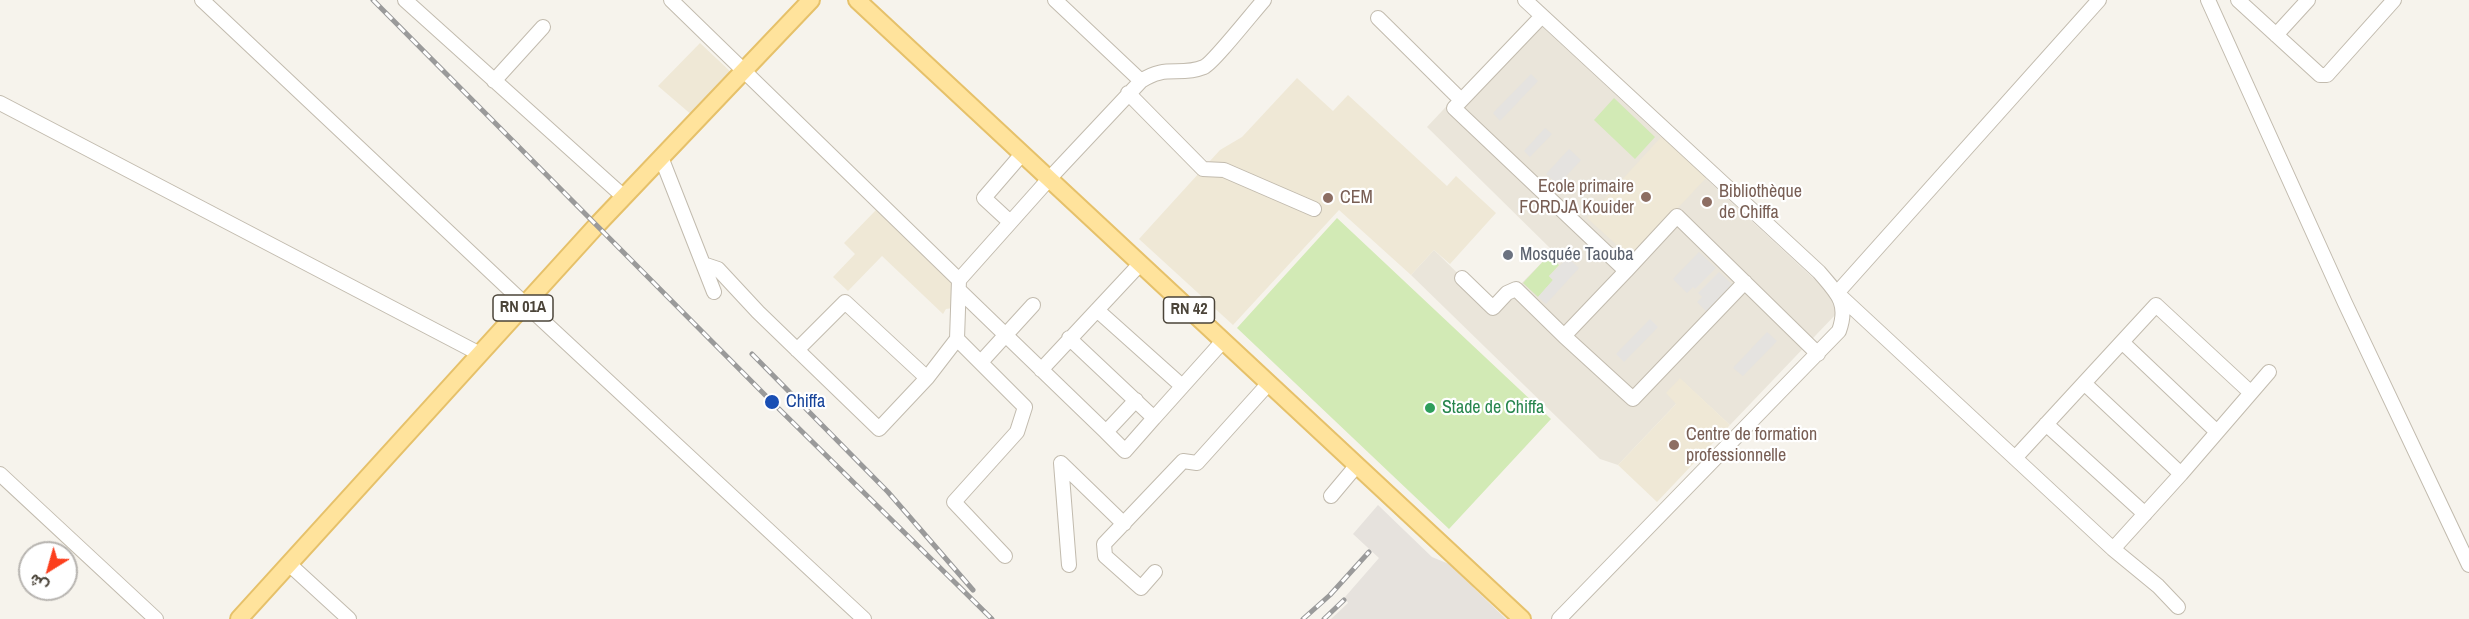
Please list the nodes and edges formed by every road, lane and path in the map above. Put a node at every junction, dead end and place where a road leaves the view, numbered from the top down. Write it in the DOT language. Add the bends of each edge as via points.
graph roads {
  1 [pos="202,0"];
  2 [pos="405,0"];
  3 [pos="670,0"];
  4 [pos="811,0"];
  5 [pos="856,0"];
  6 [pos="1056,0"];
  7 [pos="1264,0"];
  8 [pos="1525,0"];
  9 [pos="2099,0"];
  10 [pos="2208,0"];
  11 [pos="2308,0"];
  12 [pos="2394,0"];
  13 [pos="2240,1"];
  14 [pos="1542,16"];
  15 [pos="1377,18"];
  16 [pos="543,27"];
  17 [pos="2276,34"];
  18 [pos="745,71"];
  19 [pos="494,81"];
  20 [pos="1141,81"];
  21 [pos="1128,93"];
  22 [pos="1461,100"];
  23 [pos="0,103"];
  24 [pos="1022,154"];
  25 [pos="661,157"];
  26 [pos="1048,179"];
  27 [pos="624,197"];
  28 [pos="1314,209"];
  29 [pos="1010,222"];
  30 [pos="703,264"];
  31 [pos="1140,264"];
  32 [pos="1626,271"];
  33 [pos="1462,278"];
  34 [pos="1745,282"];
  35 [pos="960,285"];
  36 [pos="714,292"];
  37 [pos="1837,293"];
  38 [pos="525,305"];
  39 [pos="1033,305"];
  40 [pos="1097,310"];
  41 [pos="1006,335"];
  42 [pos="1564,336"];
  43 [pos="1070,338"];
  44 [pos="957,339"];
  45 [pos="1223,341"];
  46 [pos="2122,342"];
  47 [pos="797,350"];
  48 [pos="480,354"];
  49 [pos="1818,354"];
  50 [pos="981,362"];
  51 [pos="1041,369"];
  52 [pos="2269,372"];
  53 [pos="927,378"];
  54 [pos="1269,383"];
  55 [pos="2084,383"];
  56 [pos="1182,386"];
  57 [pos="2250,392"];
  58 [pos="1136,400"];
  59 [pos="1154,418"];
  60 [pos="2046,424"];
  61 [pos="1106,432"];
  62 [pos="2217,432"];
  63 [pos="2015,458"];
  64 [pos="1357,465"];
  65 [pos="0,474"];
  66 [pos="2181,474"];
  67 [pos="1331,496"];
  68 [pos="2145,514"];
  69 [pos="1124,524"];
  70 [pos="2113,549"];
  71 [pos="1005,556"];
  72 [pos="289,564"];
  73 [pos="1069,565"];
  74 [pos="2469,565"];
  75 [pos="1155,572"];
  76 [pos="2178,607"];
  77 [pos="156,619"];
  78 [pos="239,619"];
  79 [pos="349,619"];
  80 [pos="864,619"];
  81 [pos="1522,619"];
  82 [pos="1559,619"];
  1 -- 38 [label="street"];
  2 -- 19 [label="street"];
  3 -- 18 [label="street"];
  4 -- 18 [label="main road, RN 01A"];
  5 -- 24 [label="main road, RN 42"];
  6 -- 20 [label="street"];
  7 -- 20 [label="street" via="1206,66 1180,73 1168,70"];
  8 -- 14 [label="street"];
  9 -- 37 [label="street"];
  10 -- 74 [label="street"];
  11 -- 17 [label="street"];
  12 -- 17 [label="street" via="2327,75 2320,75"];
  13 -- 17 [label="street"];
  14 -- 22 [label="street"];
  14 -- 37 [label="street"];
  15 -- 22 [label="street"];
  16 -- 19 [label="street"];
  18 -- 25 [label="main road, RN 01A"];
  18 -- 35 [label="street"];
  19 -- 27 [label="street"];
  20 -- 21 [label="street"];
  21 -- 26 [label="street"];
  21 -- 28 [label="street" via="1203,168 1224,170"];
  22 -- 32 [label="street" via="1454,108"];
  23 -- 48 [label="street"];
  24 -- 26 [label="main road, RN 42"];
  24 -- 29 [label="street" via="984,198"];
  25 -- 27 [label="main road, RN 01A"];
  25 -- 30 [label="street"];
  26 -- 29 [label="street"];
  26 -- 31 [label="main road, RN 42"];
  27 -- 38 [label="main road, RN 01A"];
  29 -- 35 [label="street"];
  30 -- 36 [label="street"];
  30 -- 47 [label="street" via="718,269"];
  31 -- 40 [label="street"];
  31 -- 45 [label="main road, RN 42"];
  32 -- 34 [label="street" via="1677,216"];
  32 -- 42 [label="street"];
  33 -- 42 [label="street" via="1493,308 1516,289"];
  34 -- 42 [label="street" via="1633,399"];
  34 -- 49 [label="street"];
  35 -- 41 [label="street"];
  35 -- 44 [label="street"];
  37 -- 49 [label="street" via="1845,315 1839,331"];
  37 -- 63 [label="street"];
  38 -- 48 [label="main road, RN 01A"];
  38 -- 80 [label="street"];
  39 -- 41 [label="street"];
  40 -- 43 [label="street"];
  40 -- 56 [label="street"];
  41 -- 50 [label="street"];
  41 -- 51 [label="street"];
  43 -- 51 [label="street"];
  43 -- 58 [label="street"];
  44 -- 50 [label="street"];
  44 -- 53 [label="street"];
  45 -- 54 [label="main road, RN 42"];
  45 -- 56 [label="street"];
  46 -- 55 [label="street"];
  46 -- 57 [label="street" via="2156,305"];
  46 -- 62 [label="street"];
  47 -- 53 [label="street" via="845,302"];
  47 -- 53 [label="street" via="879,429"];
  48 -- 72 [label="main road, RN 01A"];
  49 -- 82 [label="street"];
  50 -- 71 [label="street" via="1025,407 1017,432 954,502"];
  51 -- 61 [label="street"];
  52 -- 57 [label="street"];
  54 -- 64 [label="main road, RN 42"];
  54 -- 69 [label="street" via="1197,463 1183,461"];
  55 -- 60 [label="street"];
  55 -- 66 [label="street"];
  56 -- 59 [label="street"];
  57 -- 62 [label="street"];
  58 -- 59 [label="street"];
  58 -- 61 [label="street"];
  59 -- 61 [label="street" via="1125,451"];
  60 -- 63 [label="street"];
  60 -- 68 [label="street"];
  62 -- 66 [label="street"];
  63 -- 70 [label="street"];
  64 -- 67 [label="street"];
  64 -- 81 [label="main road, RN 42"];
  65 -- 77 [label="street"];
  66 -- 68 [label="street"];
  68 -- 70 [label="street"];
  69 -- 73 [label="street" via="1061,464"];
  69 -- 75 [label="street" via="1104,544 1105,556 1141,588"];
  70 -- 76 [label="street"];
  72 -- 78 [label="main road, RN 01A"];
  72 -- 79 [label="street"];
}
